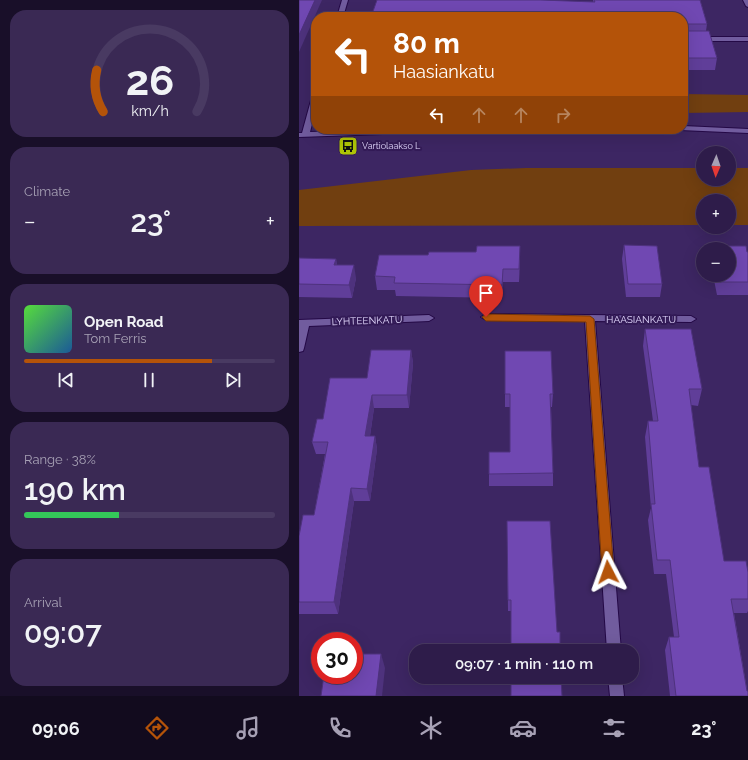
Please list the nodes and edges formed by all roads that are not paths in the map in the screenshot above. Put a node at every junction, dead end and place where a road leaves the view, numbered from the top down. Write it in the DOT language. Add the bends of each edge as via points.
graph roads {
  1 [pos="345,0"];
  2 [pos="746,0"];
  3 [pos="748,5"];
  4 [pos="341,12"];
  5 [pos="688,39"];
  6 [pos="748,39"];
  7 [pos="311,109"];
  8 [pos="688,128"];
  9 [pos="748,131"];
  10 [pos="330,134"];
  11 [pos="302,135"];
  12 [pos="486,317"];
  13 [pos="429,318"];
  14 [pos="590,319"];
  15 [pos="691,319"];
  16 [pos="302,323"];
  17 [pos="299,348"];
  18 [pos="613,644"];
  19 [pos="616,684"];
  20 [pos="617,696"];
  1 -- 4 [label="street"];
  2 -- 3 [label="street"];
  5 -- 6 [label="street"];
  7 -- 11 [label="street"];
  8 -- 9 [label="street"];
  10 -- 11 [label="street"];
  12 -- 14 [label="street, HAASIANKATU"];
  13 -- 16 [label="street, LYHTEENKATU"];
  14 -- 15 [label="street, HAASIANKATU"];
  14 -- 18 [label="street"];
  16 -- 17 [label="street, LYHTEENKATU"];
  19 -- 20 [label="street"];
}
